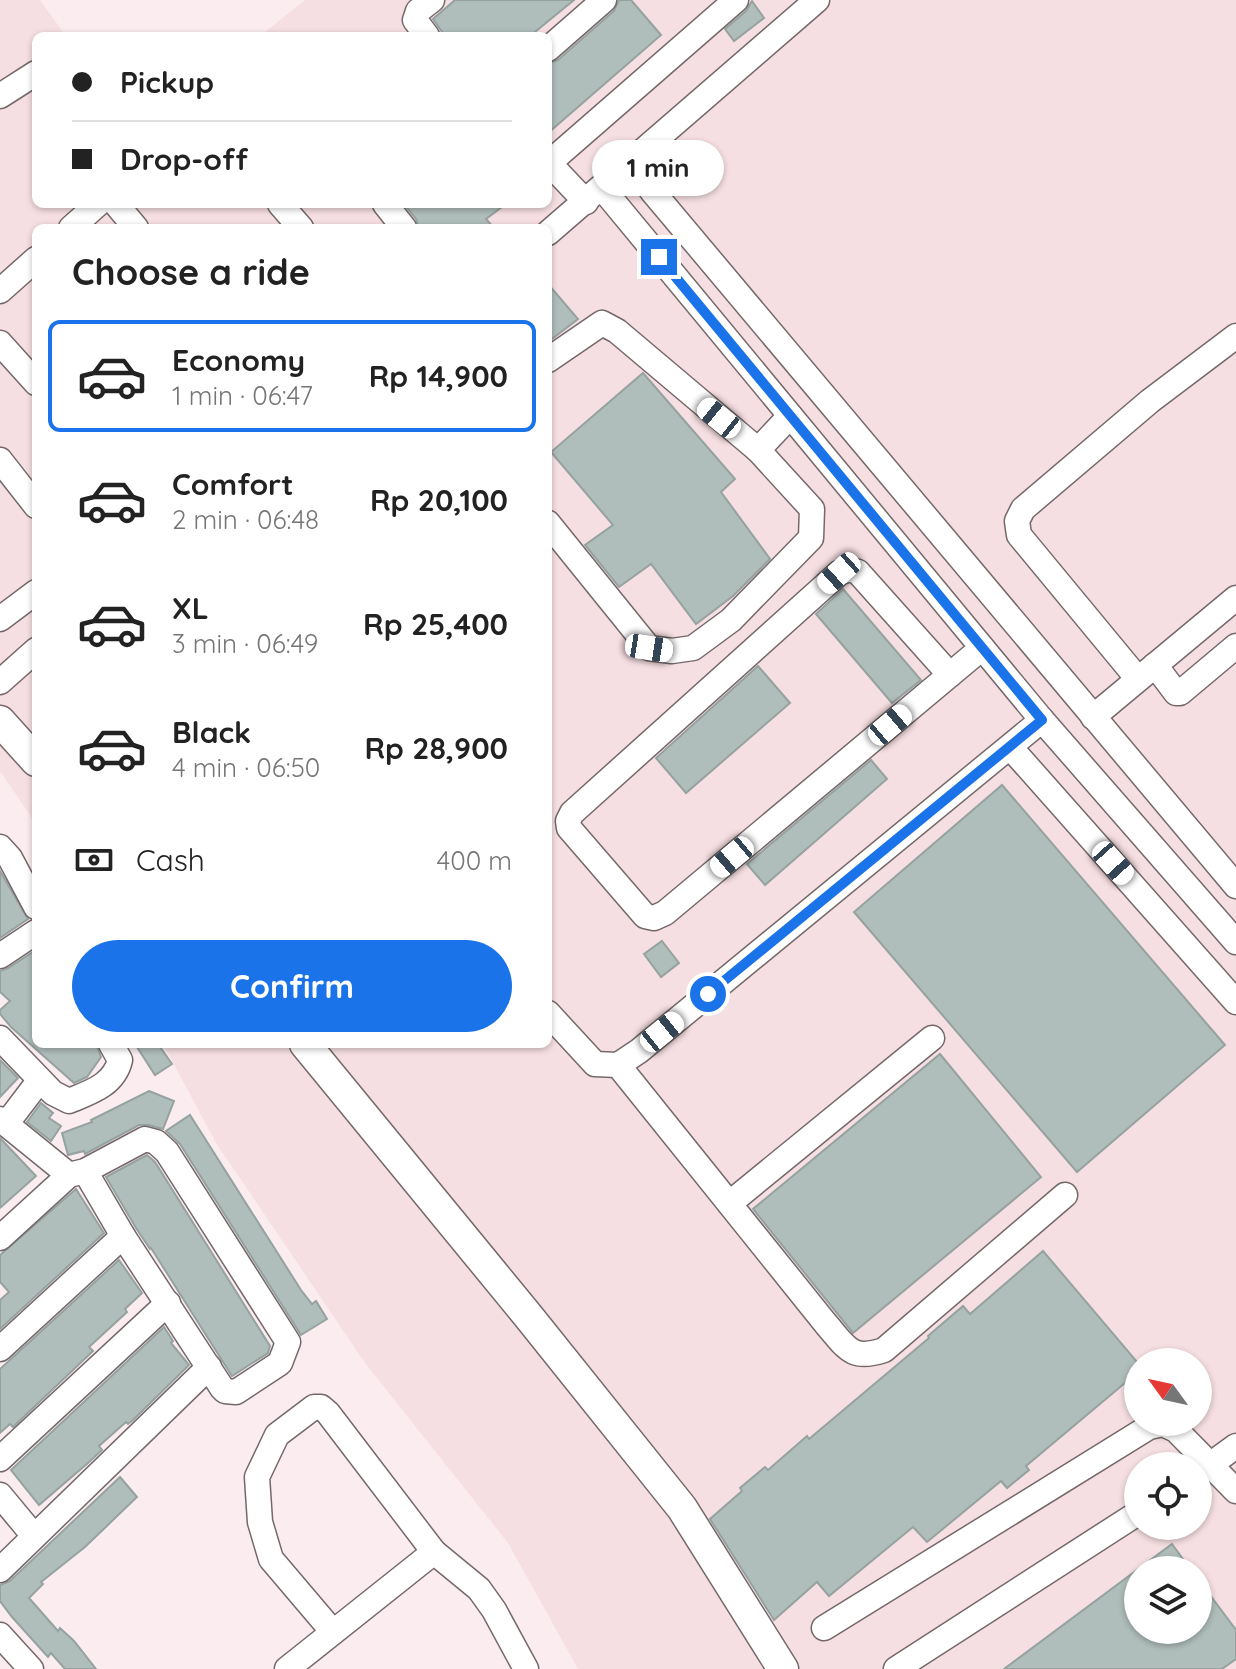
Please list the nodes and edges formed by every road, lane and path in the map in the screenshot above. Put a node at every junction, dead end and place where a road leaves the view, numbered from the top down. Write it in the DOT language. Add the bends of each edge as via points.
graph roads {
  1 [pos="432,0"];
  2 [pos="604,0"];
  3 [pos="736,0"];
  4 [pos="817,0"];
  5 [pos="787,9"];
  6 [pos="424,32"];
  7 [pos="552,46"];
  8 [pos="32,76"];
  9 [pos="0,96"];
  10 [pos="552,160"];
  11 [pos="632,163"];
  12 [pos="552,166"];
  13 [pos="594,195"];
  14 [pos="94,208"];
  15 [pos="119,208"];
  16 [pos="284,208"];
  17 [pos="388,208"];
  18 [pos="76,224"];
  19 [pos="133,224"];
  20 [pos="298,224"];
  21 [pos="401,224"];
  22 [pos="552,230"];
  23 [pos="32,263"];
  24 [pos="0,291"];
  25 [pos="1236,336"];
  26 [pos="0,343"];
  27 [pos="552,357"];
  28 [pos="32,379"];
  29 [pos="790,416"];
  30 [pos="758,450"];
  31 [pos="0,460"];
  32 [pos="32,501"];
  33 [pos="552,528"];
  34 [pos="32,595"];
  35 [pos="1236,598"];
  36 [pos="0,619"];
  37 [pos="982,648"];
  38 [pos="1235,649"];
  39 [pos="32,654"];
  40 [pos="1147,672"];
  41 [pos="950,675"];
  42 [pos="0,682"];
  43 [pos="1093,717"];
  44 [pos="1042,720"];
  45 [pos="0,721"];
  46 [pos="1010,747"];
  47 [pos="32,757"];
  48 [pos="3,857"];
  49 [pos="1236,886"];
  50 [pos="32,901"];
  51 [pos="32,935"];
  52 [pos="1236,942"];
  53 [pos="0,956"];
  54 [pos="1236,1002"];
  55 [pos="552,1017"];
  56 [pos="0,1038"];
  57 [pos="932,1038"];
  58 [pos="113,1048"];
  59 [pos="308,1048"];
  60 [pos="618,1065"];
  61 [pos="39,1081"];
  62 [pos="4,1121"];
  63 [pos="77,1173"];
  64 [pos="1065,1195"];
  65 [pos="730,1203"];
  66 [pos="123,1236"];
  67 [pos="0,1238"];
  68 [pos="168,1303"];
  69 [pos="0,1349"];
  70 [pos="209,1367"];
  71 [pos="1236,1446"];
  72 [pos="1192,1452"];
  73 [pos="0,1459"];
  74 [pos="1212,1465"];
  75 [pos="1212,1475"];
  76 [pos="1236,1491"];
  77 [pos="0,1495"];
  78 [pos="1124,1522"];
  79 [pos="34,1536"];
  80 [pos="434,1552"];
  81 [pos="0,1570"];
  82 [pos="824,1628"];
  83 [pos="333,1632"];
  84 [pos="0,1635"];
  85 [pos="31,1669"];
  86 [pos="287,1669"];
  87 [pos="526,1669"];
  88 [pos="783,1669"];
  89 [pos="896,1669"];
  1 -- 6 [label="street" via="415,20"];
  2 -- 7 [label="street"];
  3 -- 10 [label="street"];
  4 -- 5 [label="street"];
  5 -- 11 [label="street"];
  8 -- 9 [label="street"];
  11 -- 13 [label="street"];
  11 -- 43 [label="street"];
  12 -- 13 [label="street"];
  13 -- 22 [label="street"];
  13 -- 29 [label="street"];
  14 -- 18 [label="street"];
  15 -- 19 [label="street"];
  16 -- 20 [label="street"];
  17 -- 21 [label="street"];
  23 -- 24 [label="street"];
  25 -- 40 [label="street" via="1139,411 1023,509 1017,521 1019,535"];
  26 -- 28 [label="street"];
  27 -- 30 [label="street" via="602,323"];
  29 -- 30 [label="street"];
  29 -- 37 [label="street"];
  30 -- 33 [label="street" via="812,509 811,538 731,620 693,648 649,648"];
  31 -- 32 [label="street"];
  34 -- 36 [label="street"];
  35 -- 40 [label="street"];
  37 -- 41 [label="street"];
  37 -- 44 [label="street"];
  38 -- 40 [label="street" via="1180,693"];
  39 -- 42 [label="street"];
  40 -- 43 [label="street"];
  41 -- 41 [label="street" via="858,572 839,573 572,813 569,828 645,916 654,918"];
  43 -- 49 [label="street"];
  44 -- 46 [label="street"];
  44 -- 52 [label="street"];
  45 -- 47 [label="main road"];
  46 -- 54 [label="street"];
  46 -- 60 [label="street"];
  48 -- 50 [label="street"];
  51 -- 53 [label="street"];
  55 -- 60 [label="street" via="595,1064"];
  56 -- 61 [label="street"];
  57 -- 65 [label="street"];
  58 -- 61 [label="street" via="120,1060 102,1087 69,1101"];
  59 -- 88 [label="main road" via="682,1508"];
  60 -- 65 [label="street"];
  61 -- 62 [label="street"];
  62 -- 63 [label="street"];
  63 -- 66 [label="street"];
  63 -- 67 [label="street"];
  63 -- 70 [label="street" via="145,1139 162,1147 288,1342 280,1363 236,1392 225,1391"];
  64 -- 65 [label="street" via="884,1350 865,1356 850,1352"];
  66 -- 68 [label="street"];
  66 -- 69 [label="street"];
  68 -- 70 [label="street"];
  68 -- 73 [label="street"];
  70 -- 79 [label="street"];
  71 -- 74 [label="street"];
  72 -- 82 [label="street" via="1176,1430 1163,1424 1149,1427"];
  75 -- 76 [label="street"];
  77 -- 79 [label="street"];
  78 -- 89 [label="street"];
  79 -- 81 [label="street"];
  80 -- 83 [label="street"];
  80 -- 83 [label="street" via="321,1407 277,1435 257,1477 260,1522 271,1559"];
  80 -- 87 [label="street" via="479,1589"];
  83 -- 86 [label="street"];
  84 -- 85 [label="street"];
}
